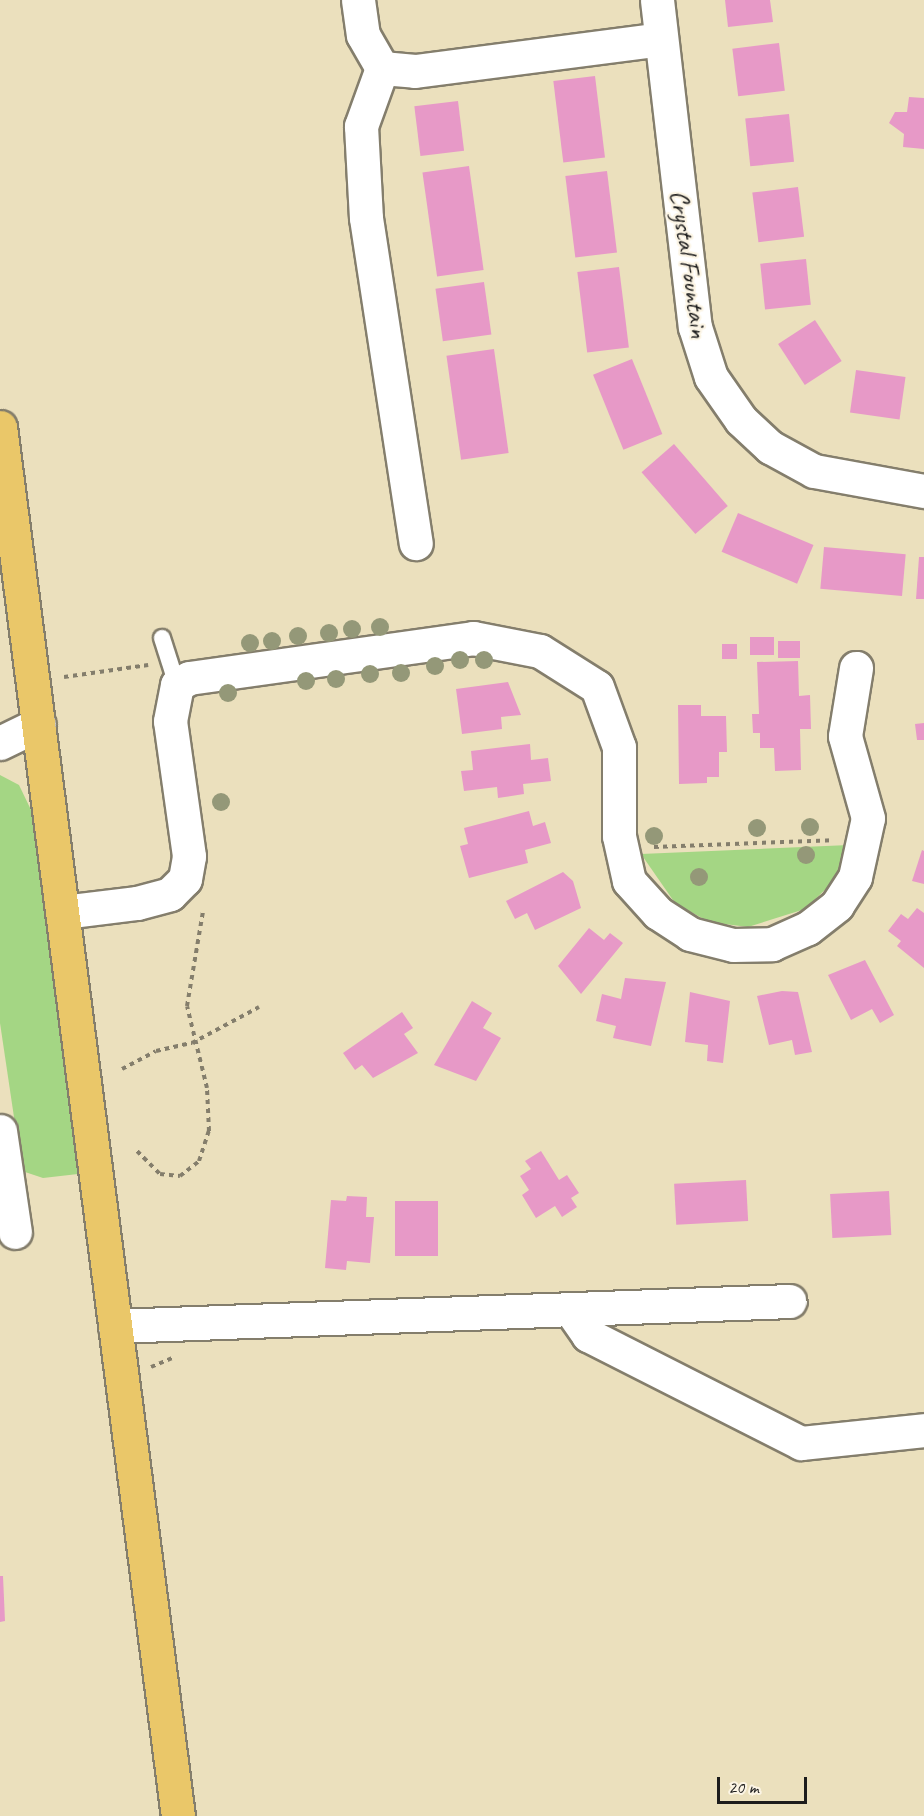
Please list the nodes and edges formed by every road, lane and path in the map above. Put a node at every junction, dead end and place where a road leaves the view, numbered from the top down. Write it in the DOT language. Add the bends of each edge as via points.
graph roads {
  1 [pos="358,0"];
  2 [pos="657,0"];
  3 [pos="661,39"];
  4 [pos="382,68"];
  5 [pos="0,427"];
  6 [pos="924,491"];
  7 [pos="416,543"];
  8 [pos="162,638"];
  9 [pos="856,668"];
  10 [pos="174,673"];
  11 [pos="60,677"];
  12 [pos="39,724"];
  13 [pos="0,743"];
  14 [pos="865,838"];
  15 [pos="621,848"];
  16 [pos="203,911"];
  17 [pos="63,912"];
  18 [pos="259,1007"];
  19 [pos="193,1041"];
  20 [pos="123,1069"];
  21 [pos="0,1131"];
  22 [pos="137,1151"];
  23 [pos="15,1232"];
  24 [pos="790,1301"];
  25 [pos="570,1309"];
  26 [pos="115,1326"];
  27 [pos="924,1430"];
  28 [pos="178,1816"];
  1 -- 4 [label="street" via="363,35"];
  2 -- 3 [label="street, Crystal Fountain"];
  3 -- 4 [label="street" via="415,71"];
  3 -- 6 [label="street, Crystal Fountain" via="694,327 711,377 748,427 770,447 814,471"];
  4 -- 7 [label="street" via="362,126 366,218"];
  5 -- 12 [label="main road"];
  8 -- 10 [label="lane"];
  9 -- 14 [label="street" via="845,736 868,818"];
  10 -- 11 [label="path"];
  10 -- 15 [label="street" via="189,678 473,638 540,651 597,687 619,747"];
  10 -- 17 [label="street" via="170,721 189,855 185,879 170,894"];
  12 -- 13 [label="street"];
  12 -- 17 [label="main road"];
  14 -- 15 [label="path"];
  14 -- 15 [label="street" via="855,877 837,905 808,928 772,944 733,945 690,934 658,913 629,881"];
  16 -- 19 [label="path" via="189,974"];
  17 -- 26 [label="main road"];
  18 -- 19 [label="path"];
  19 -- 20 [label="path"];
  19 -- 22 [label="path" via="207,1088 209,1131 199,1161 180,1176 160,1174"];
  21 -- 23 [label="street"];
  24 -- 25 [label="street"];
  25 -- 26 [label="street"];
  25 -- 27 [label="street" via="588,1335 801,1443"];
  26 -- 28 [label="main road"];
}
